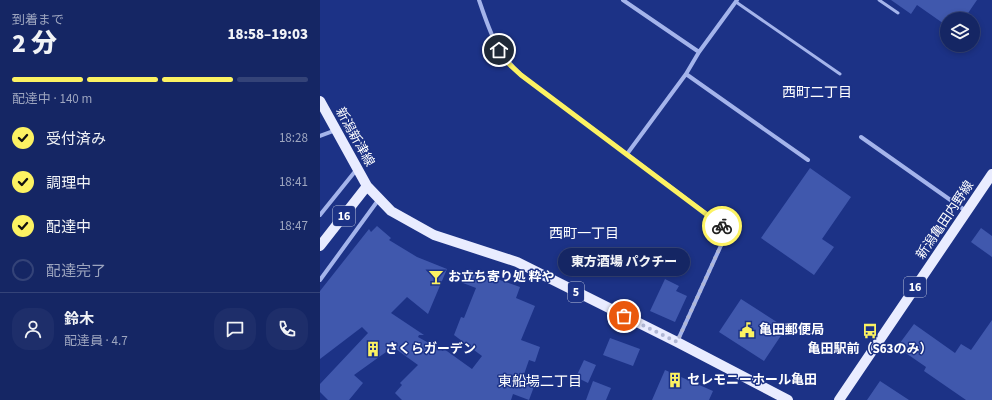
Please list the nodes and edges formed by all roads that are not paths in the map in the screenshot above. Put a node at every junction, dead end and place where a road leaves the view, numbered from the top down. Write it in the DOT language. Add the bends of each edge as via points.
graph roads {
  1 [pos="479,0"];
  2 [pos="623,0"];
  3 [pos="879,0"];
  4 [pos="737,1"];
  5 [pos="898,12"];
  6 [pos="699,52"];
  7 [pos="686,74"];
  8 [pos="840,74"];
  9 [pos="320,101"];
  10 [pos="336,130"];
  11 [pos="320,136"];
  12 [pos="861,137"];
  13 [pos="627,154"];
  14 [pos="808,160"];
  15 [pos="358,168"];
  16 [pos="992,174"];
  17 [pos="367,186"];
  18 [pos="379,198"];
  19 [pos="967,211"];
  20 [pos="320,215"];
  21 [pos="320,246"];
  22 [pos="320,280"];
  23 [pos="677,342"];
  24 [pos="788,400"];
  25 [pos="839,400"];
  1 -- 13 [label="street" via="490,33 508,63"];
  2 -- 6 [label="street"];
  3 -- 5 [label="lane"];
  4 -- 6 [label="street"];
  4 -- 8 [label="lane"];
  6 -- 7 [label="street"];
  7 -- 13 [label="street"];
  7 -- 14 [label="street"];
  9 -- 10 [label="main road, 新潟新津線 / 5"];
  10 -- 11 [label="street"];
  10 -- 15 [label="main road, 新潟新津線 / 5"];
  12 -- 19 [label="street"];
  13 -- 23 [label="street" via="728,230"];
  15 -- 17 [label="main road, 新潟新津線 / 5"];
  15 -- 20 [label="street"];
  16 -- 19 [label="main road, 新潟亀田内野線 / 16"];
  17 -- 18 [label="main road, 5"];
  17 -- 21 [label="main road, 16"];
  18 -- 22 [label="street"];
  18 -- 23 [label="main road, 5" via="391,211 434,235 517,262"];
  19 -- 25 [label="main road, 新潟亀田内野線 / 16"];
  23 -- 24 [label="main road, 5"];
}
